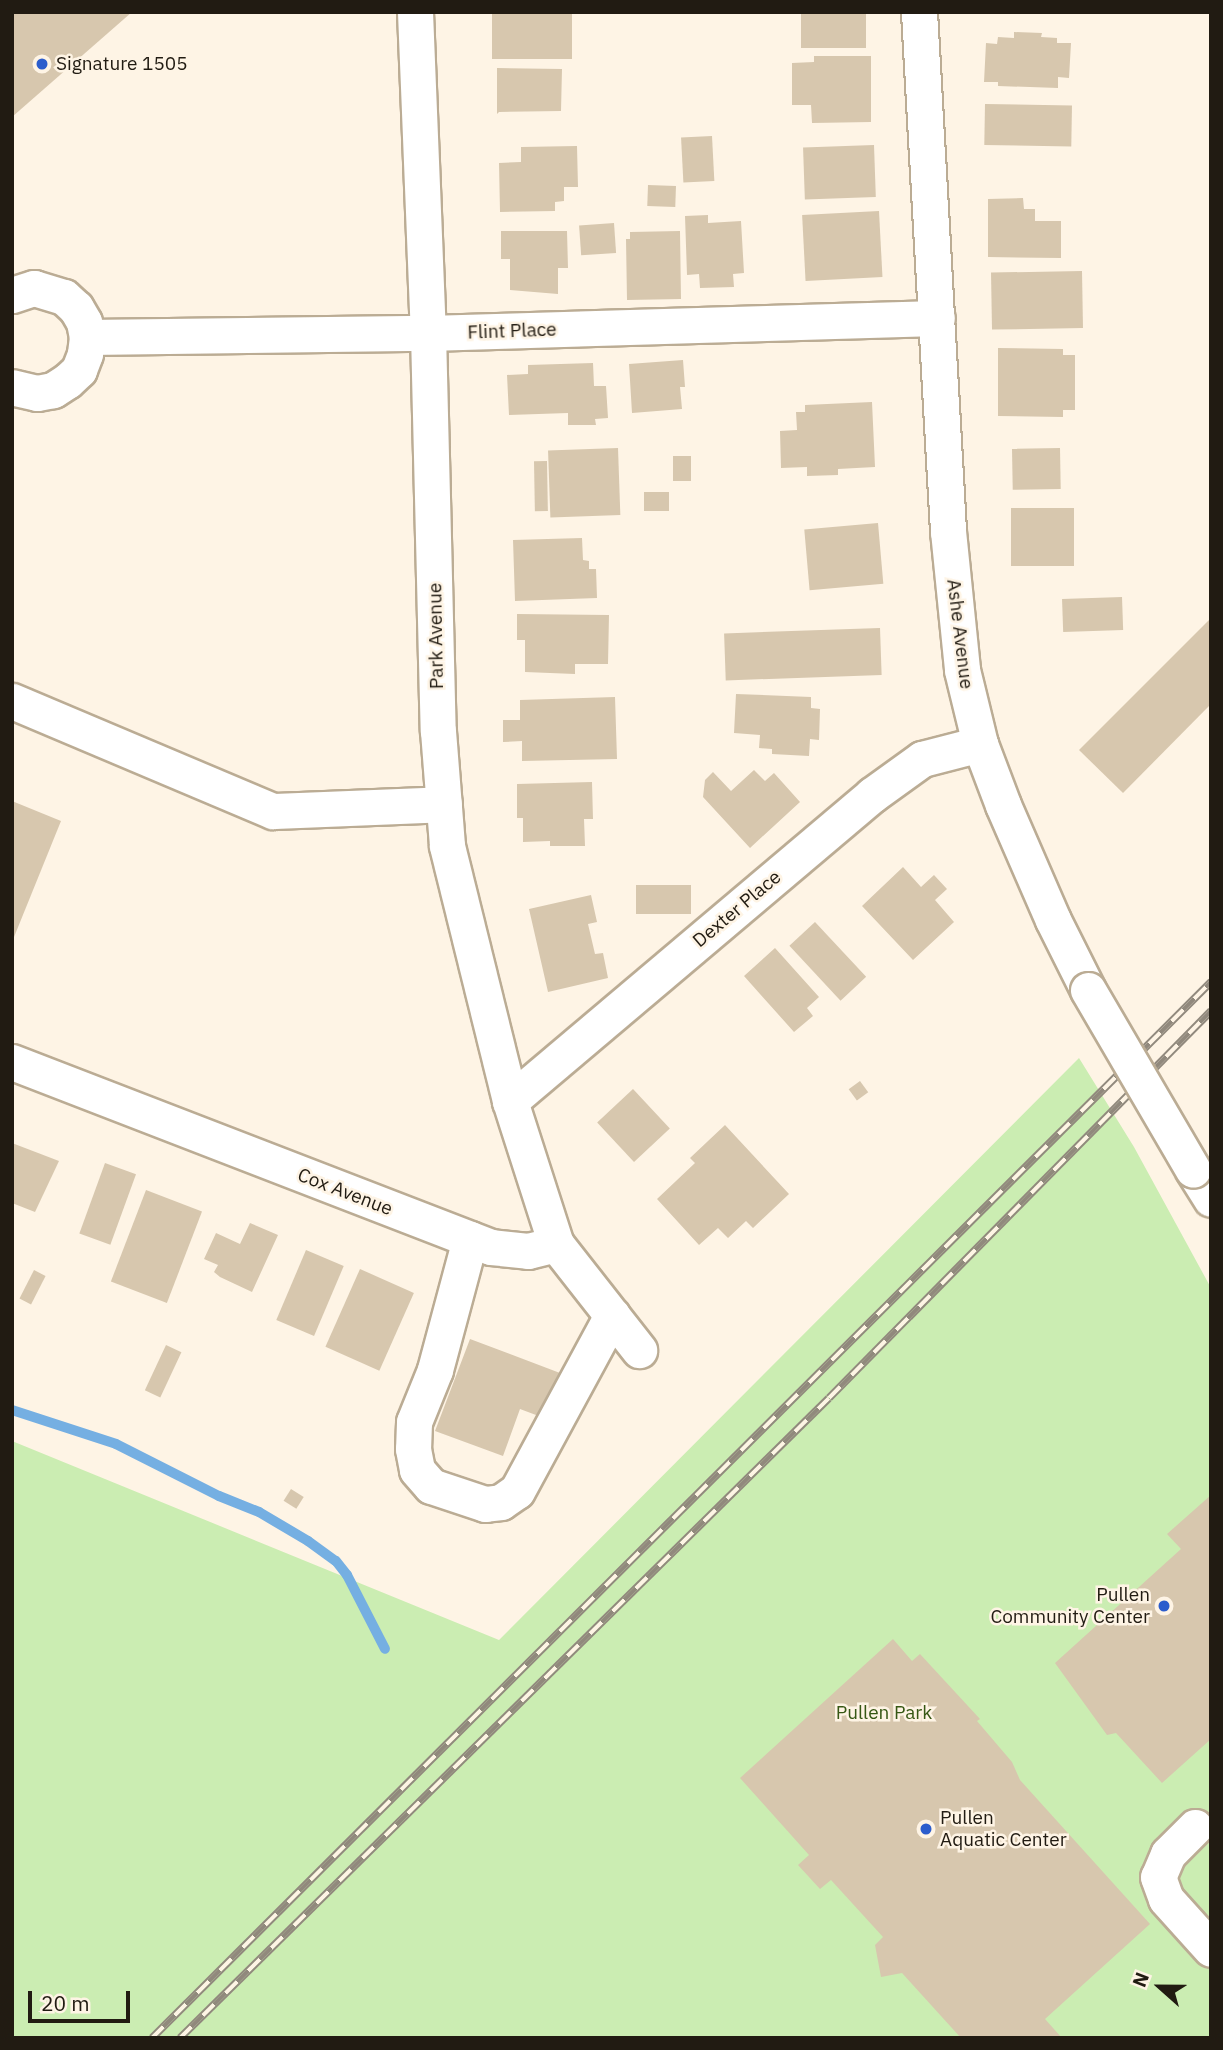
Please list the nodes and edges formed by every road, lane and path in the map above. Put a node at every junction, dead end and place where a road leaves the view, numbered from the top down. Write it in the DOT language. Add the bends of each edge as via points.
graph roads {
  1 [pos="415,12"];
  2 [pos="919,12"];
  3 [pos="12,295"];
  4 [pos="936,318"];
  5 [pos="428,333"];
  6 [pos="87,337"];
  7 [pos="15,396"];
  8 [pos="12,701"];
  9 [pos="980,744"];
  10 [pos="444,804"];
  11 [pos="12,1062"];
  12 [pos="510,1101"];
  13 [pos="1211,1199"];
  14 [pos="470,1239"];
  15 [pos="556,1244"];
  16 [pos="612,1315"];
  17 [pos="639,1350"];
  18 [pos="1195,1827"];
  19 [pos="1211,1949"];
  1 -- 5 [label="street, Park Avenue"];
  2 -- 4 [label="street, Ashe Avenue"];
  3 -- 6 [label="street" via="34,288 64,297 80,315"];
  4 -- 5 [label="street, Flint Place"];
  4 -- 9 [label="street, Ashe Avenue" via="954,600 962,670"];
  5 -- 6 [label="street, Flint Place"];
  5 -- 10 [label="street, Park Avenue" via="438,731"];
  6 -- 7 [label="street" via="79,369 68,381 53,390"];
  8 -- 10 [label="street" via="273,811"];
  9 -- 12 [label="street, Dexter Place" via="922,759 872,795"];
  9 -- 13 [label="street, Ashe Avenue, bridge" via="1043,899 1088,990"];
  10 -- 12 [label="street, Park Avenue" via="447,846"];
  11 -- 14 [label="street, Cox Avenue"];
  12 -- 15 [label="street, Park Avenue"];
  14 -- 15 [label="street, Cox Avenue" via="491,1247 528,1251"];
  14 -- 16 [label="street" via="435,1370 414,1422 417,1469 431,1486 485,1504 501,1502 517,1492"];
  15 -- 16 [label="street"];
  16 -- 17 [label="street"];
  18 -- 19 [label="street" via="1168,1854 1158,1877 1166,1899"];
}
